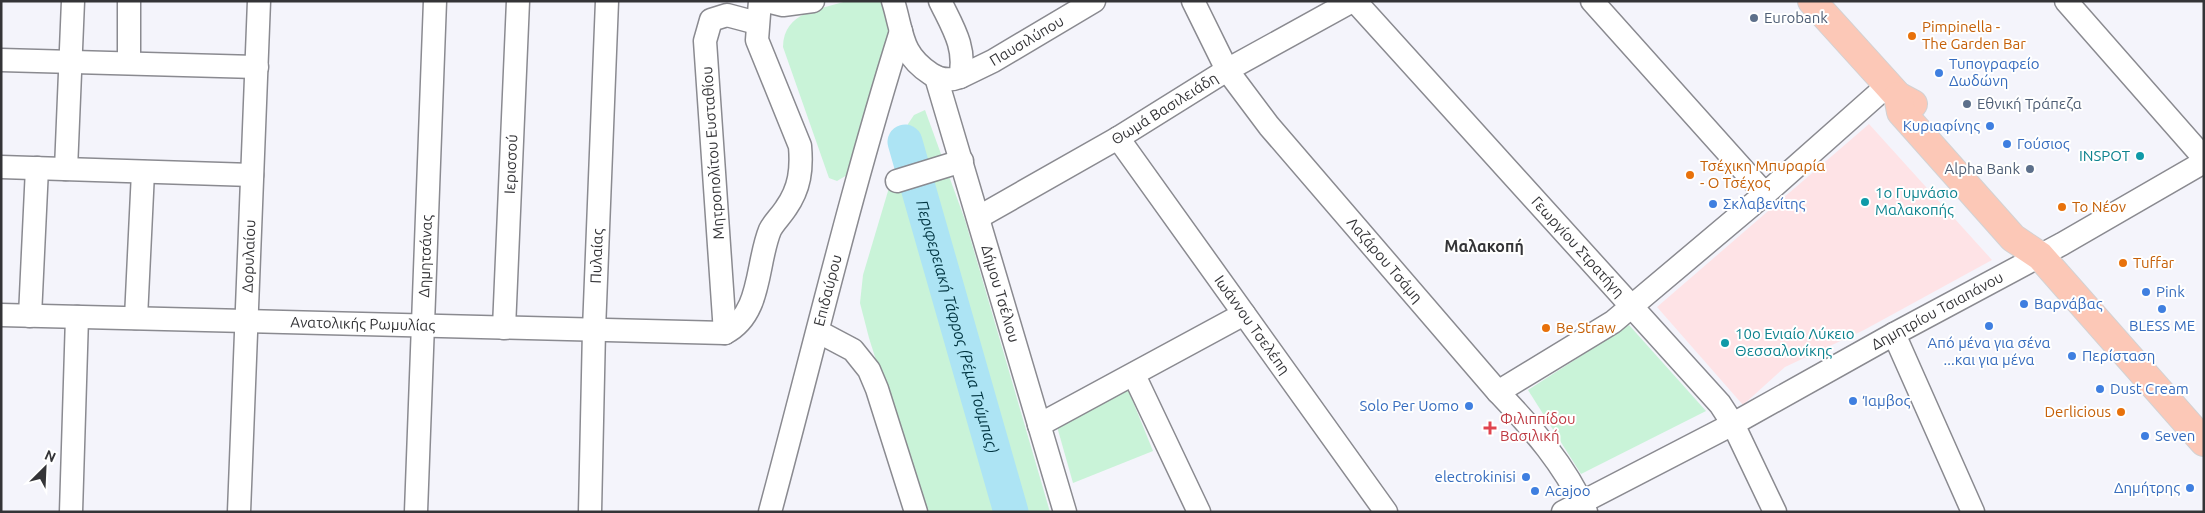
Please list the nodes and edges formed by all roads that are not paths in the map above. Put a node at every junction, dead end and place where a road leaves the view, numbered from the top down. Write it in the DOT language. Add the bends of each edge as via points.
graph roads {
  1 [pos="73,1"];
  2 [pos="129,1"];
  3 [pos="259,1"];
  4 [pos="435,1"];
  5 [pos="518,1"];
  6 [pos="607,1"];
  7 [pos="767,1"];
  8 [pos="893,1"];
  9 [pos="940,1"];
  10 [pos="1094,1"];
  11 [pos="1194,1"];
  12 [pos="1353,1"];
  13 [pos="1592,1"];
  14 [pos="1812,1"];
  15 [pos="2066,1"];
  16 [pos="809,2"];
  17 [pos="1067,8"];
  18 [pos="758,12"];
  19 [pos="901,31"];
  20 [pos="912,58"];
  21 [pos="1,60"];
  22 [pos="71,63"];
  23 [pos="129,63"];
  24 [pos="256,67"];
  25 [pos="888,69"];
  26 [pos="1227,70"];
  27 [pos="936,77"];
  28 [pos="960,77"];
  29 [pos="1893,90"];
  30 [pos="1118,138"];
  31 [pos="2204,158"];
  32 [pos="962,161"];
  33 [pos="2204,162"];
  34 [pos="1,167"];
  35 [pos="36,168"];
  36 [pos="66,169"];
  37 [pos="143,172"];
  38 [pos="252,175"];
  39 [pos="897,181"];
  40 [pos="1765,194"];
  41 [pos="979,217"];
  42 [pos="2040,256"];
  43 [pos="1632,306"];
  44 [pos="1244,314"];
  45 [pos="1,315"];
  46 [pos="30,316"];
  47 [pos="76,317"];
  48 [pos="136,318"];
  49 [pos="246,321"];
  50 [pos="425,326"];
  51 [pos="504,328"];
  52 [pos="594,330"];
  53 [pos="819,332"];
  54 [pos="725,333"];
  55 [pos="1894,334"];
  56 [pos="1134,375"];
  57 [pos="1498,392"];
  58 [pos="1733,424"];
  59 [pos="1039,425"];
  60 [pos="2204,442"];
  61 [pos="1577,508"];
  62 [pos="71,512"];
  63 [pos="239,512"];
  64 [pos="416,512"];
  65 [pos="590,512"];
  66 [pos="770,512"];
  67 [pos="916,512"];
  68 [pos="1065,512"];
  69 [pos="1199,512"];
  70 [pos="1386,512"];
  71 [pos="1775,512"];
  72 [pos="1973,512"];
  1 -- 22 [label="street"];
  2 -- 23 [label="street"];
  3 -- 24 [label="street, Δορυλαίου"];
  4 -- 50 [label="street, Δημητσάνας"];
  5 -- 51 [label="street, Ιερισσού"];
  6 -- 52 [label="street, Πυλαίας"];
  7 -- 16 [label="street" via="783,6"];
  8 -- 19 [label="street"];
  9 -- 28 [label="street" via="961,44 963,64"];
  10 -- 17 [label="street, Παυσιλύπου"];
  11 -- 26 [label="street, Λαζάρου Τσάμη"];
  12 -- 26 [label="street, Θωμά Βασιλειάδη"];
  12 -- 43 [label="street, Γεωργίου Στρατήγη"];
  13 -- 40 [label="street"];
  14 -- 29 [label="main road"];
  15 -- 31 [label="street"];
  17 -- 28 [label="street, Παυσιλύπου" via="993,60"];
  18 -- 54 [label="street" via="757,40 800,146 802,164 793,198 770,232 750,306 737,326"];
  18 -- 54 [label="street, Μητροπολίτου Ευσταθίου" via="711,20 705,41"];
  19 -- 20 [label="street"];
  19 -- 25 [label="street, Επιδαύρου"];
  20 -- 25 [label="street" via="899,61"];
  20 -- 27 [label="street" via="913,62"];
  21 -- 22 [label="street"];
  22 -- 23 [label="street"];
  22 -- 36 [label="street"];
  23 -- 24 [label="street"];
  24 -- 38 [label="street, Δορυλαίου"];
  25 -- 53 [label="street, Επιδαύρου"];
  26 -- 30 [label="street, Θωμά Βασιλειάδη"];
  26 -- 57 [label="street, Λαζάρου Τσάμη" via="1269,126"];
  27 -- 28 [label="street" via="951,80"];
  27 -- 32 [label="street, Δήμου Τσέλιου"];
  29 -- 40 [label="street"];
  29 -- 42 [label="main road" via="1912,103 2027,229"];
  30 -- 41 [label="street, Θωμά Βασιλειάδη"];
  30 -- 44 [label="street, Ιωάννου Τσελέπη"];
  32 -- 39 [label="street"];
  32 -- 41 [label="street, Δήμου Τσέλιου"];
  33 -- 42 [label="street, Δημητρίου Τσιαπάνου"];
  34 -- 35 [label="street"];
  35 -- 36 [label="street"];
  35 -- 46 [label="street"];
  36 -- 37 [label="street"];
  37 -- 38 [label="street"];
  37 -- 48 [label="street"];
  38 -- 49 [label="street, Δορυλαίου"];
  40 -- 43 [label="street"];
  41 -- 59 [label="street, Δήμου Τσέλιου"];
  42 -- 55 [label="street, Δημητρίου Τσιαπάνου"];
  42 -- 60 [label="main road"];
  43 -- 57 [label="street" via="1609,325"];
  43 -- 58 [label="street, Γεωργίου Στρατήγη" via="1708,389"];
  44 -- 56 [label="street"];
  44 -- 70 [label="street, Ιωάννου Τσελέπη"];
  45 -- 46 [label="street, Ανατολικής Ρωμυλίας"];
  46 -- 47 [label="street, Ανατολικής Ρωμυλίας"];
  47 -- 48 [label="street, Ανατολικής Ρωμυλίας"];
  47 -- 62 [label="street"];
  48 -- 49 [label="street, Ανατολικής Ρωμυλίας"];
  49 -- 50 [label="street, Ανατολικής Ρωμυλίας"];
  49 -- 63 [label="street, Δορυλαίου"];
  50 -- 51 [label="street, Ανατολικής Ρωμυλίας"];
  50 -- 64 [label="street, Δημητσάνας"];
  51 -- 52 [label="street, Ανατολικής Ρωμυλίας"];
  52 -- 54 [label="street, Ανατολικής Ρωμυλίας"];
  52 -- 65 [label="street, Πυλαίας"];
  53 -- 66 [label="street, Επιδαύρου"];
  53 -- 67 [label="street" via="853,350 869,370"];
  55 -- 58 [label="street, Δημητρίου Τσιαπάνου"];
  55 -- 72 [label="street"];
  56 -- 59 [label="street"];
  56 -- 69 [label="street"];
  57 -- 61 [label="street, Λαζάρου Τσάμη" via="1538,434 1566,473"];
  58 -- 61 [label="street, Δημητρίου Τσιαπάνου"];
  58 -- 71 [label="street, Γεωργίου Στρατήγη"];
  59 -- 68 [label="street, Δήμου Τσέλιου"];
}
